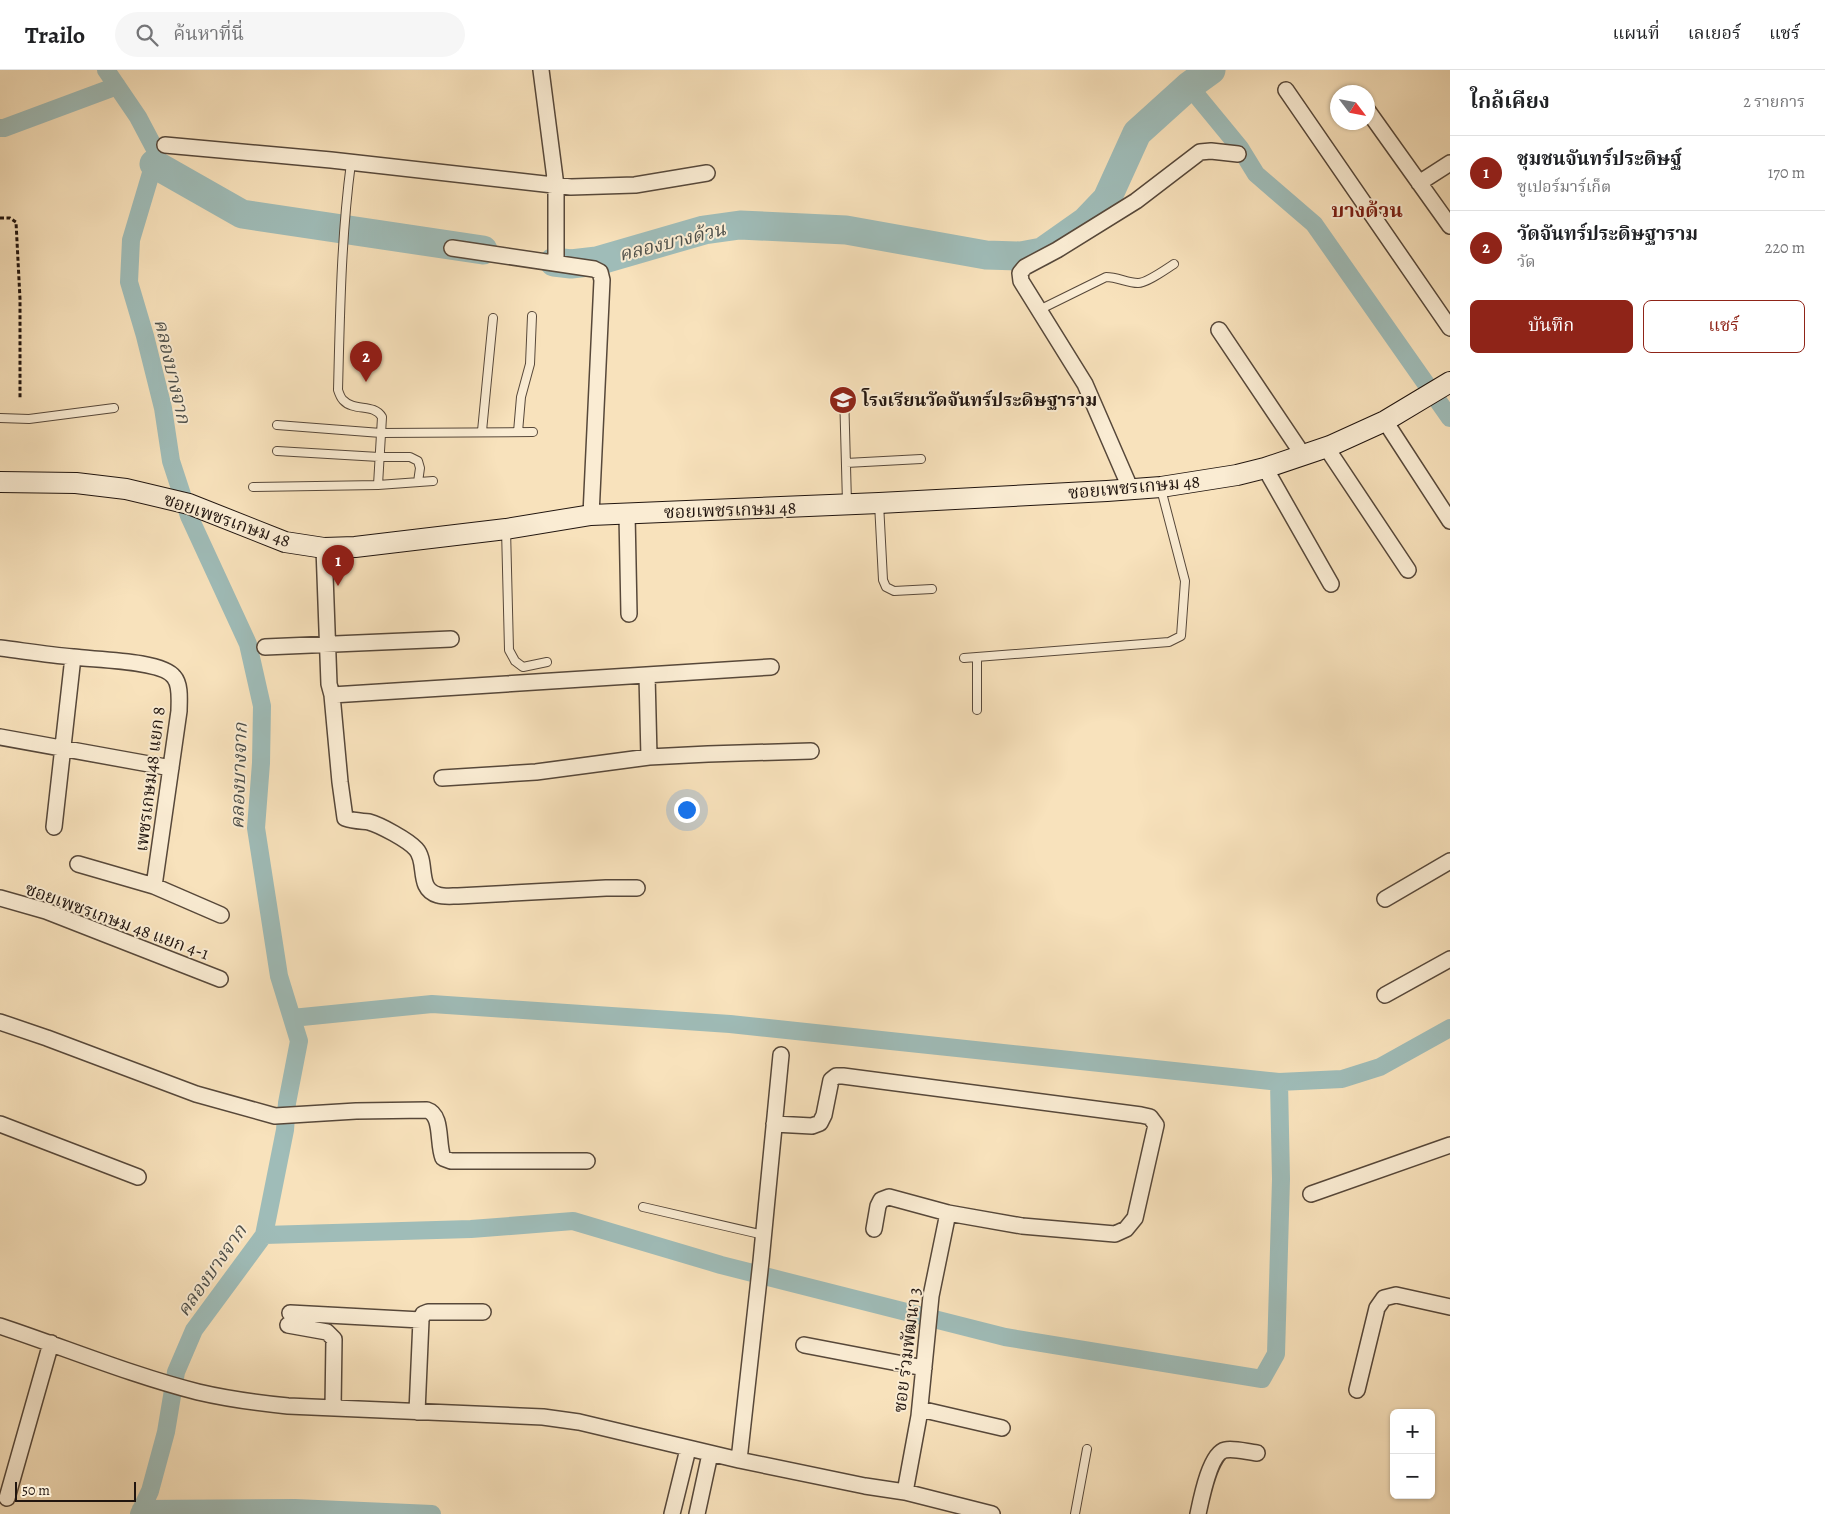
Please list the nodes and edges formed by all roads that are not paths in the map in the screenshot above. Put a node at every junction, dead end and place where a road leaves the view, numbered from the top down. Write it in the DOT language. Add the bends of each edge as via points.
graph roads {
  1 [pos="541,70"];
  2 [pos="1286,90"];
  3 [pos="1375,121"];
  4 [pos="165,145"];
  5 [pos="1238,154"];
  6 [pos="352,163"];
  7 [pos="1450,163"];
  8 [pos="707,174"];
  9 [pos="1419,184"];
  10 [pos="556,186"];
  11 [pos="1450,226"];
  12 [pos="452,248"];
  13 [pos="556,259"];
  14 [pos="1174,264"];
  15 [pos="1040,310"];
  16 [pos="532,316"];
  17 [pos="493,318"];
  18 [pos="1450,328"];
  19 [pos="1219,330"];
  20 [pos="1447,384"];
  21 [pos="844,392"];
  22 [pos="114,408"];
  23 [pos="0,418"];
  24 [pos="1385,421"];
  25 [pos="278,425"];
  26 [pos="482,431"];
  27 [pos="518,432"];
  28 [pos="534,432"];
  29 [pos="381,433"];
  30 [pos="1326,447"];
  31 [pos="277,450"];
  32 [pos="1303,455"];
  33 [pos="379,457"];
  34 [pos="921,459"];
  35 [pos="846,462"];
  36 [pos="1265,468"];
  37 [pos="433,481"];
  38 [pos="0,482"];
  39 [pos="418,482"];
  40 [pos="378,485"];
  41 [pos="253,487"];
  42 [pos="1161,487"];
  43 [pos="1131,490"];
  44 [pos="879,503"];
  45 [pos="847,505"];
  46 [pos="627,514"];
  47 [pos="591,515"];
  48 [pos="1450,521"];
  49 [pos="506,529"];
  50 [pos="324,548"];
  51 [pos="1408,570"];
  52 [pos="1332,584"];
  53 [pos="932,590"];
  54 [pos="629,614"];
  55 [pos="451,640"];
  56 [pos="327,644"];
  57 [pos="264,647"];
  58 [pos="0,648"];
  59 [pos="73,657"];
  60 [pos="977,657"];
  61 [pos="964,658"];
  62 [pos="547,662"];
  63 [pos="771,667"];
  64 [pos="647,675"];
  65 [pos="332,695"];
  66 [pos="976,710"];
  67 [pos="0,737"];
  68 [pos="62,748"];
  69 [pos="811,751"];
  70 [pos="649,757"];
  71 [pos="171,768"];
  72 [pos="442,778"];
  73 [pos="54,827"];
  74 [pos="1450,861"];
  75 [pos="78,864"];
  76 [pos="154,886"];
  77 [pos="637,888"];
  78 [pos="0,898"];
  79 [pos="1385,899"];
  80 [pos="222,915"];
  81 [pos="1450,959"];
  82 [pos="220,979"];
  83 [pos="1385,995"];
  84 [pos="0,1022"];
  85 [pos="782,1055"];
  86 [pos="0,1124"];
  87 [pos="774,1124"];
  88 [pos="1450,1145"];
  89 [pos="587,1161"];
  90 [pos="138,1177"];
  91 [pos="1311,1194"];
  92 [pos="643,1208"];
  93 [pos="948,1213"];
  94 [pos="874,1229"];
  95 [pos="764,1235"];
  96 [pos="1450,1307"];
  97 [pos="484,1312"];
  98 [pos="421,1320"];
  99 [pos="0,1326"];
  100 [pos="51,1343"];
  101 [pos="804,1344"];
  102 [pos="924,1368"];
  103 [pos="1357,1390"];
  104 [pos="332,1408"];
  105 [pos="920,1409"];
  106 [pos="417,1412"];
  107 [pos="1002,1428"];
  108 [pos="688,1449"];
  109 [pos="1087,1449"];
  110 [pos="1257,1453"];
  111 [pos="710,1454"];
  112 [pos="739,1460"];
  113 [pos="905,1492"];
  114 [pos="7,1498"];
  115 [pos="672,1514"];
  116 [pos="697,1514"];
  117 [pos="992,1514"];
  118 [pos="1075,1514"];
  119 [pos="1198,1514"];
  1 -- 10 [label="street"];
  2 -- 18 [label="street"];
  3 -- 9 [label="street"];
  4 -- 6 [label="street"];
  5 -- 15 [label="street" via="1200,152 1120,212 1025,267 1020,273 1021,281"];
  6 -- 10 [label="street"];
  6 -- 29 [label="lane" via="343,238 338,390 343,400 354,407 379,412 382,417"];
  7 -- 9 [label="street"];
  8 -- 10 [label="street" via="635,185"];
  9 -- 11 [label="street"];
  10 -- 13 [label="street"];
  12 -- 13 [label="street"];
  13 -- 47 [label="street" via="594,268 600,272 602,280"];
  14 -- 15 [label="lane" via="1140,284 1106,277"];
  15 -- 43 [label="street" via="1085,384"];
  16 -- 27 [label="lane" via="530,364 521,397"];
  17 -- 26 [label="lane"];
  19 -- 32 [label="street"];
  20 -- 24 [label="street, ซอยเพชรเกษม 48"];
  21 -- 35 [label="lane"];
  22 -- 23 [label="lane" via="29,419"];
  24 -- 30 [label="street, ซอยเพชรเกษม 48"];
  24 -- 48 [label="street"];
  25 -- 29 [label="lane"];
  26 -- 27 [label="lane"];
  26 -- 29 [label="lane"];
  27 -- 28 [label="lane"];
  29 -- 33 [label="lane"];
  30 -- 32 [label="street, ซอยเพชรเกษม 48"];
  30 -- 51 [label="street"];
  31 -- 33 [label="lane"];
  32 -- 36 [label="street, ซอยเพชรเกษม 48"];
  33 -- 39 [label="lane" via="410,457 418,461"];
  33 -- 40 [label="lane"];
  34 -- 35 [label="lane"];
  35 -- 45 [label="lane"];
  36 -- 42 [label="street, ซอยเพชรเกษม 48" via="1237,476"];
  36 -- 52 [label="street"];
  37 -- 39 [label="lane"];
  38 -- 50 [label="street, ซอยเพชรเกษม 48" via="76,483 126,489 189,504 285,542"];
  39 -- 40 [label="lane"];
  40 -- 41 [label="lane"];
  42 -- 43 [label="street, ซอยเพชรเกษม 48"];
  42 -- 60 [label="lane" via="1185,581 1181,636 1169,642"];
  43 -- 44 [label="street, ซอยเพชรเกษม 48"];
  44 -- 45 [label="street, ซอยเพชรเกษม 48"];
  44 -- 53 [label="lane" via="886,587 894,591"];
  45 -- 46 [label="street, ซอยเพชรเกษม 48"];
  46 -- 47 [label="street, ซอยเพชรเกษม 48"];
  46 -- 54 [label="street"];
  47 -- 49 [label="street, ซอยเพชรเกษม 48"];
  49 -- 50 [label="street, ซอยเพชรเกษม 48" via="356,548"];
  49 -- 62 [label="lane" via="509,650 523,667"];
  50 -- 56 [label="street"];
  55 -- 56 [label="street"];
  56 -- 57 [label="street"];
  56 -- 65 [label="street"];
  58 -- 59 [label="street, เพชรเกษม48 แยก 8"];
  59 -- 68 [label="street"];
  59 -- 71 [label="street, เพชรเกษม48 แยก 8" via="159,667 174,677 178,687 179,711"];
  60 -- 61 [label="lane"];
  60 -- 66 [label="lane"];
  63 -- 64 [label="street"];
  64 -- 65 [label="street"];
  64 -- 70 [label="street"];
  65 -- 77 [label="street" via="345,818 371,823 417,849 422,856 423,875 429,890 438,895 458,896"];
  67 -- 68 [label="street"];
  68 -- 71 [label="street"];
  68 -- 73 [label="street"];
  69 -- 70 [label="street"];
  70 -- 72 [label="street" via="536,772"];
  71 -- 76 [label="street, เพชรเกษม48 แยก 8"];
  74 -- 79 [label="street"];
  75 -- 76 [label="street"];
  76 -- 80 [label="street"];
  78 -- 82 [label="street, ซอยเพชรเกษม 48 แยก 4-1" via="46,911"];
  81 -- 83 [label="street"];
  84 -- 89 [label="street" via="196,1094 275,1116 427,1110 437,1117 440,1150 443,1158 451,1161"];
  85 -- 87 [label="street"];
  86 -- 90 [label="street"];
  87 -- 93 [label="street" via="812,1126 820,1123 831,1080 843,1076 1141,1114 1150,1117 1156,1126 1135,1218 1115,1234 1022,1226"];
  87 -- 95 [label="street"];
  88 -- 91 [label="street"];
  92 -- 95 [label="lane"];
  93 -- 94 [label="street" via="889,1197 881,1200 878,1206"];
  93 -- 102 [label="street, ซอย ร่วมพัฒนา 3" via="930,1310"];
  95 -- 112 [label="street"];
  96 -- 103 [label="street" via="1396,1295 1384,1298 1377,1308"];
  97 -- 98 [label="street" via="428,1312"];
  98 -- 104 [label="street" via="289,1319 327,1332 334,1339"];
  98 -- 106 [label="street"];
  99 -- 100 [label="street"];
  100 -- 104 [label="street" via="200,1392 260,1403"];
  100 -- 114 [label="street"];
  101 -- 102 [label="street"];
  102 -- 105 [label="street, ซอย ร่วมพัฒนา 3"];
  104 -- 106 [label="street"];
  105 -- 107 [label="street"];
  105 -- 113 [label="street, ซอย ร่วมพัฒนา 3"];
  106 -- 108 [label="street" via="543,1417 579,1422"];
  108 -- 111 [label="street"];
  108 -- 115 [label="street"];
  109 -- 118 [label="lane"];
  110 -- 119 [label="street" via="1224,1450 1218,1453"];
  111 -- 112 [label="street"];
  111 -- 116 [label="street"];
  112 -- 113 [label="street"];
  113 -- 117 [label="street"];
}
